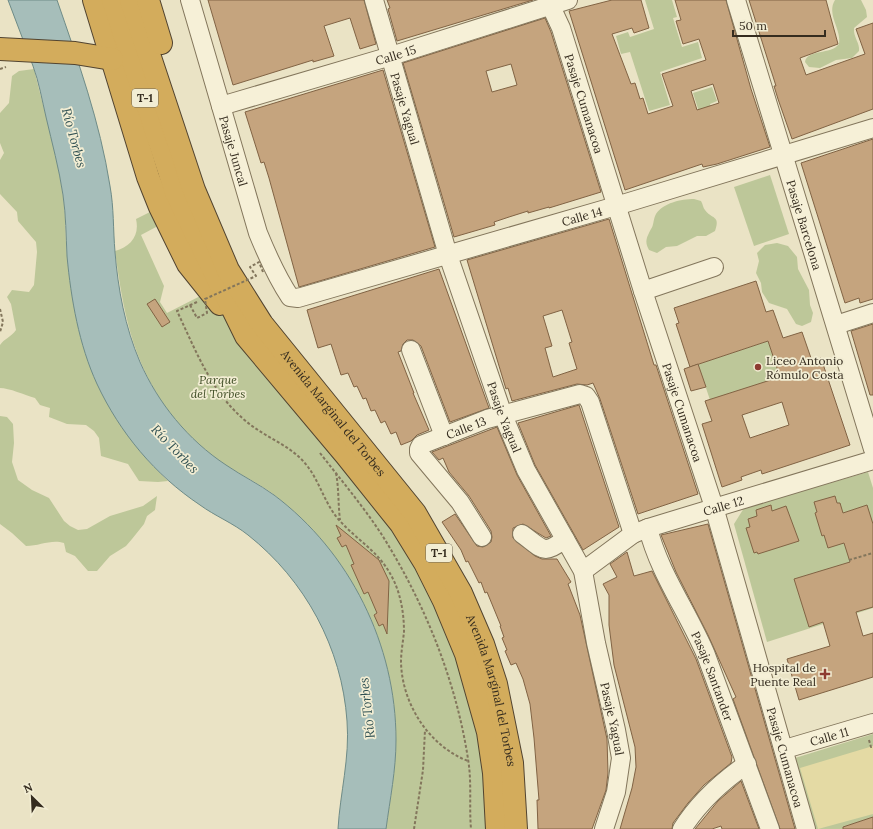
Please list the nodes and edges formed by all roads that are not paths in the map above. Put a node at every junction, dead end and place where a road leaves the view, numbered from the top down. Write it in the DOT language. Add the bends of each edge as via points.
graph roads {
  1 [pos="94,0"];
  2 [pos="113,0"];
  3 [pos="131,0"];
  4 [pos="148,0"];
  5 [pos="190,0"];
  6 [pos="374,0"];
  7 [pos="568,0"];
  8 [pos="736,0"];
  9 [pos="549,3"];
  10 [pos="0,49"];
  11 [pos="391,56"];
  12 [pos="112,59"];
  13 [pos="222,106"];
  14 [pos="873,128"];
  15 [pos="784,155"];
  16 [pos="185,193"];
  17 [pos="616,206"];
  18 [pos="448,255"];
  19 [pos="714,268"];
  20 [pos="228,270"];
  21 [pos="643,291"];
  22 [pos="290,296"];
  23 [pos="873,313"];
  24 [pos="836,325"];
  25 [pos="246,336"];
  26 [pos="411,350"];
  27 [pos="586,396"];
  28 [pos="503,415"];
  29 [pos="444,436"];
  30 [pos="873,450"];
  31 [pos="873,460"];
  32 [pos="714,506"];
  33 [pos="640,531"];
  34 [pos="522,534"];
  35 [pos="482,537"];
  36 [pos="565,539"];
  37 [pos="583,571"];
  38 [pos="873,724"];
  39 [pos="785,749"];
  40 [pos="747,764"];
  41 [pos="497,829"];
  42 [pos="516,829"];
  43 [pos="604,829"];
  44 [pos="682,829"];
  45 [pos="770,829"];
  46 [pos="806,829"];
  1 -- 12 [label="highway"];
  2 -- 16 [label="highway, Avenida Marginal del Torbes / T-1"];
  3 -- 16 [label="highway, Avenida Marginal del Torbes / T-1"];
  4 -- 20 [label="highway" via="225,235"];
  5 -- 13 [label="street, Pasaje Juncal"];
  6 -- 11 [label="street, Pasaje Yagual"];
  7 -- 9 [label="street, Calle 15"];
  8 -- 15 [label="street, Pasaje Barcelona"];
  9 -- 11 [label="street, Calle 15"];
  9 -- 17 [label="street, Pasaje Cumanacoa" via="561,28"];
  10 -- 12 [label="highway" via="75,53"];
  11 -- 13 [label="street, Calle 15"];
  11 -- 18 [label="street, Pasaje Yagual"];
  12 -- 25 [label="highway" via="148,177 177,243 188,264"];
  13 -- 22 [label="street, Pasaje Juncal" via="258,233 272,268"];
  14 -- 15 [label="street, Calle 14"];
  15 -- 17 [label="street, Calle 14"];
  15 -- 24 [label="street, Pasaje Barcelona"];
  16 -- 20 [label="highway, Avenida Marginal del Torbes / T-1"];
  16 -- 25 [label="highway, Avenida Marginal del Torbes / T-1"];
  17 -- 18 [label="street, Calle 14"];
  17 -- 21 [label="street, Pasaje Cumanacoa"];
  18 -- 22 [label="street, Calle 14" via="298,298"];
  18 -- 28 [label="street, Pasaje Yagual"];
  19 -- 21 [label="street"];
  20 -- 42 [label="highway, Avenida Marginal del Torbes / T-1" via="262,324 415,513 461,594 483,644 496,684 512,763"];
  21 -- 32 [label="street, Pasaje Cumanacoa"];
  23 -- 24 [label="street"];
  24 -- 30 [label="street, Pasaje Barcelona"];
  25 -- 41 [label="highway, Avenida Marginal del Torbes / T-1" via="375,490 401,524 425,563 466,654 488,732 494,773"];
  26 -- 29 [label="street"];
  27 -- 28 [label="street, Calle 13" via="580,394"];
  27 -- 33 [label="street, Pasaje Santander"];
  28 -- 29 [label="street, Calle 13"];
  28 -- 36 [label="street, Pasaje Yagual" via="526,470"];
  29 -- 35 [label="street, Calle 13" via="421,445 419,453 460,502"];
  31 -- 32 [label="street, Calle 12"];
  32 -- 33 [label="street, Calle 12"];
  32 -- 39 [label="street, Pasaje Cumanacoa"];
  33 -- 37 [label="street, Calle 12"];
  33 -- 40 [label="street, Pasaje Santander" via="697,632"];
  34 -- 36 [label="street" via="544,550 552,550"];
  36 -- 37 [label="street, Pasaje Yagual"];
  37 -- 43 [label="street, Pasaje Yagual" via="621,758 616,792"];
  38 -- 39 [label="street, Calle 11"];
  39 -- 46 [label="street, Pasaje Cumanacoa"];
  40 -- 44 [label="street" via="708,795"];
  40 -- 45 [label="street, Pasaje Santander"];
}
